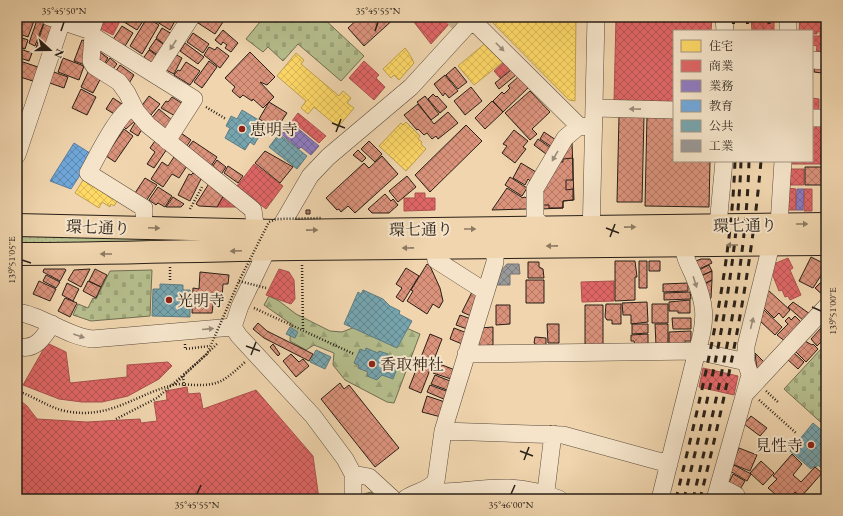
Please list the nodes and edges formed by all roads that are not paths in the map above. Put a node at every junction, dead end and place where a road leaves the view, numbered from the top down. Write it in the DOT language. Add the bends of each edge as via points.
graph roads {
  1 [pos="191,17"];
  2 [pos="596,17"];
  3 [pos="724,17"];
  4 [pos="788,17"];
  5 [pos="56,19"];
  6 [pos="473,19"];
  7 [pos="93,28"];
  8 [pos="725,30"];
  9 [pos="788,30"];
  10 [pos="813,60"];
  11 [pos="826,61"];
  12 [pos="154,74"];
  13 [pos="134,106"];
  14 [pos="594,108"];
  15 [pos="673,110"];
  16 [pos="813,118"];
  17 [pos="826,118"];
  18 [pos="586,127"];
  19 [pos="167,141"];
  20 [pos="17,155"];
  21 [pos="724,162"];
  22 [pos="783,162"];
  23 [pos="144,214"];
  24 [pos="779,224"];
  25 [pos="826,224"];
  26 [pos="17,225"];
  27 [pos="718,225"];
  28 [pos="543,228"];
  29 [pos="267,231"];
  30 [pos="591,236"];
  31 [pos="826,244"];
  32 [pos="684,245"];
  33 [pos="771,245"];
  34 [pos="495,247"];
  35 [pos="434,248"];
  36 [pos="267,250"];
  37 [pos="17,254"];
  38 [pos="486,292"];
  39 [pos="826,307"];
  40 [pos="17,312"];
  41 [pos="52,324"];
  42 [pos="233,327"];
  43 [pos="17,346"];
  44 [pos="697,351"];
  45 [pos="466,354"];
  46 [pos="746,362"];
  47 [pos="747,393"];
  48 [pos="443,431"];
  49 [pos="553,434"];
  50 [pos="669,464"];
  51 [pos="353,474"];
  52 [pos="423,492"];
  53 [pos="717,493"];
  54 [pos="550,497"];
  55 [pos="353,499"];
  56 [pos="393,499"];
  57 [pos="405,499"];
  58 [pos="660,499"];
  59 [pos="734,499"];
  1 -- 12 [label="street, one-way"];
  2 -- 14 [label="street"];
  3 -- 8 [label="street"];
  4 -- 9 [label="street"];
  5 -- 7 [label="street"];
  5 -- 20 [label="street"];
  6 -- 18 [label="street, one-way"];
  6 -- 29 [label="street" via="411,87 315,170"];
  7 -- 12 [label="street"];
  7 -- 13 [label="street" via="91,61 94,66 118,82"];
  10 -- 11 [label="street"];
  12 -- 19 [label="street" via="194,99"];
  13 -- 19 [label="street" via="148,125"];
  13 -- 23 [label="street" via="118,121 88,172 144,208"];
  15 -- 14 [label="street, one-way"];
  14 -- 18 [label="street"];
  16 -- 17 [label="street"];
  18 -- 28 [label="street, one-way" via="565,138 535,189 535,217"];
  18 -- 30 [label="street"];
  19 -- 29 [label="street" via="253,210"];
  21 -- 27 [label="street"];
  22 -- 24 [label="street"];
  24 -- 25 [label="main road, 環七通り, one-way"];
  24 -- 27 [label="main road, 環七通り"];
  24 -- 33 [label="street"];
  26 -- 29 [label="main road, 環七通り, one-way"];
  30 -- 27 [label="main road, 環七通り, one-way"];
  29 -- 28 [label="main road, 環七通り, one-way"];
  28 -- 30 [label="main road, 環七通り"];
  29 -- 36 [label="street"];
  30 -- 32 [label="main road, 環七通り"];
  30 -- 34 [label="main road, 環七通り, one-way"];
  31 -- 33 [label="main road, 環七通り"];
  33 -- 32 [label="main road, 環七通り, one-way"];
  32 -- 44 [label="street, one-way" via="684,256 704,308 705,320"];
  46 -- 33 [label="street, one-way" via="746,346"];
  34 -- 35 [label="main road, 環七通り"];
  34 -- 38 [label="street"];
  35 -- 36 [label="main road, 環七通り, one-way"];
  35 -- 38 [label="street" via="436,260"];
  36 -- 37 [label="main road, 環七通り, one-way"];
  36 -- 42 [label="street" via="240,306"];
  38 -- 45 [label="street"];
  39 -- 47 [label="street"];
  40 -- 41 [label="street"];
  41 -- 42 [label="street, one-way" via="81,338 92,339"];
  41 -- 43 [label="street" via="42,340 35,345"];
  42 -- 51 [label="street" via="238,336 313,416"];
  44 -- 45 [label="street"];
  44 -- 46 [label="street"];
  44 -- 50 [label="street"];
  45 -- 48 [label="street"];
  46 -- 47 [label="street" via="750,375"];
  47 -- 53 [label="street"];
  48 -- 49 [label="street"];
  48 -- 52 [label="street" via="436,481"];
  49 -- 50 [label="street"];
  49 -- 54 [label="street"];
  50 -- 58 [label="street"];
  51 -- 55 [label="street"];
  51 -- 56 [label="street" via="369,477"];
  52 -- 54 [label="street" via="509,488"];
  52 -- 57 [label="street"];
  53 -- 59 [label="street" via="736,495"];
}
